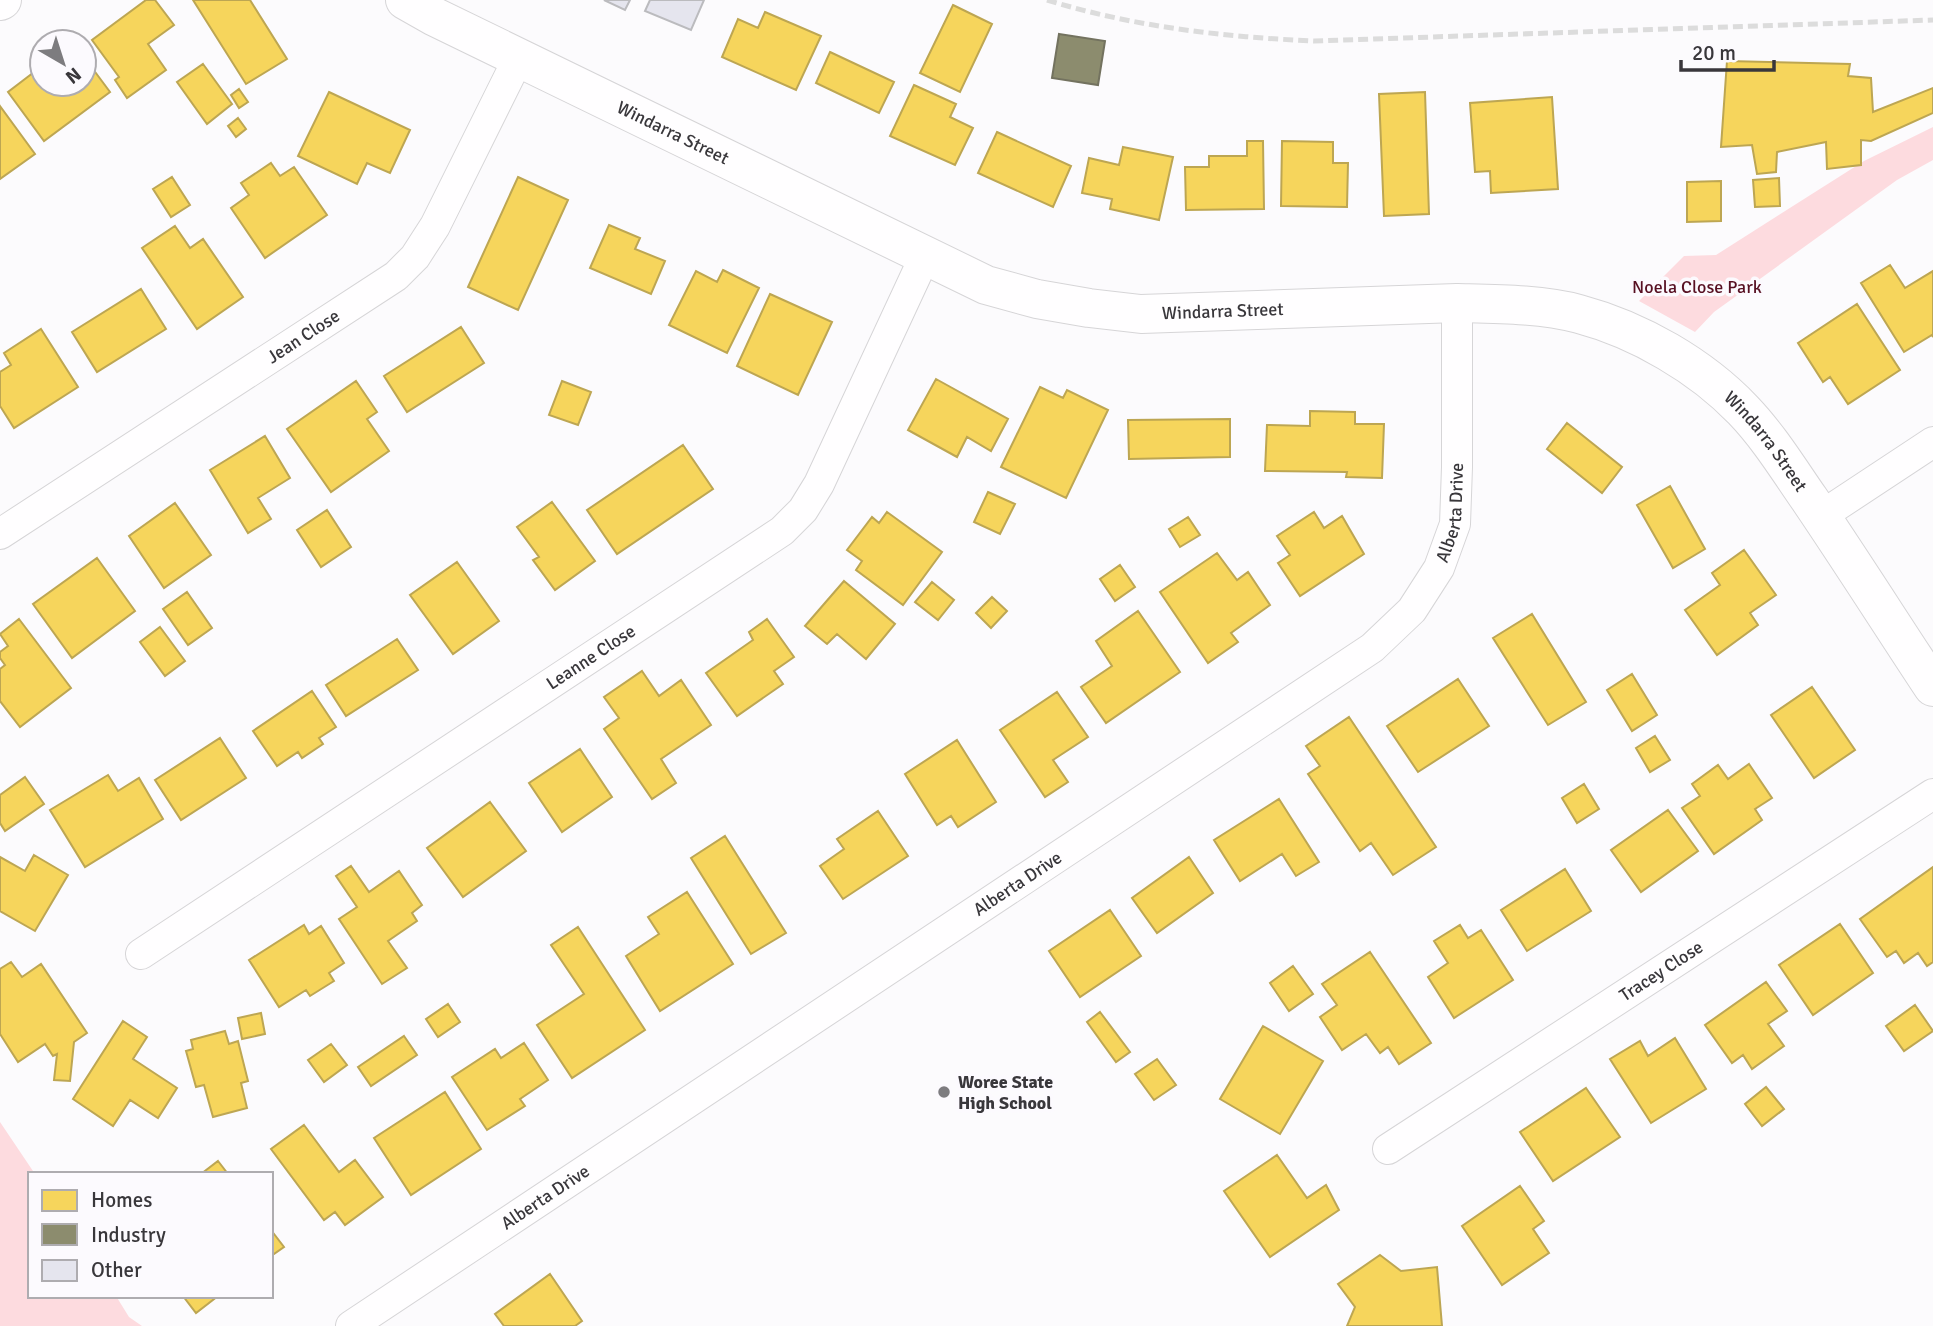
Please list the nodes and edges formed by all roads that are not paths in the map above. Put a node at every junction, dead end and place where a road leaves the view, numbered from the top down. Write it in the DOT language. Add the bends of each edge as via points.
graph roads {
  1 [pos="405,0"];
  2 [pos="519,57"];
  3 [pos="925,256"];
  4 [pos="1457,303"];
  5 [pos="1933,442"];
  6 [pos="1821,516"];
  7 [pos="0,534"];
  8 [pos="1933,687"];
  9 [pos="1933,794"];
  10 [pos="141,954"];
  11 [pos="1388,1149"];
  12 [pos="351,1326"];
  1 -- 2 [label="street, Windarra Street"];
  2 -- 3 [label="street, Windarra Street"];
  2 -- 7 [label="street, Jean Close" via="435,226 396,276"];
  3 -- 4 [label="street, Windarra Street" via="986,285 1037,299 1141,314"];
  3 -- 10 [label="street, Leanne Close" via="819,484 803,510 782,531"];
  4 -- 6 [label="street, Windarra Street" via="1578,313 1657,345 1701,373 1743,410"];
  4 -- 12 [label="street, Alberta Drive" via="1455,524 1439,568 1412,610 1372,648"];
  5 -- 6 [label="street"];
  6 -- 8 [label="street, Windarra Street"];
  9 -- 11 [label="street, Tracey Close"];
}
